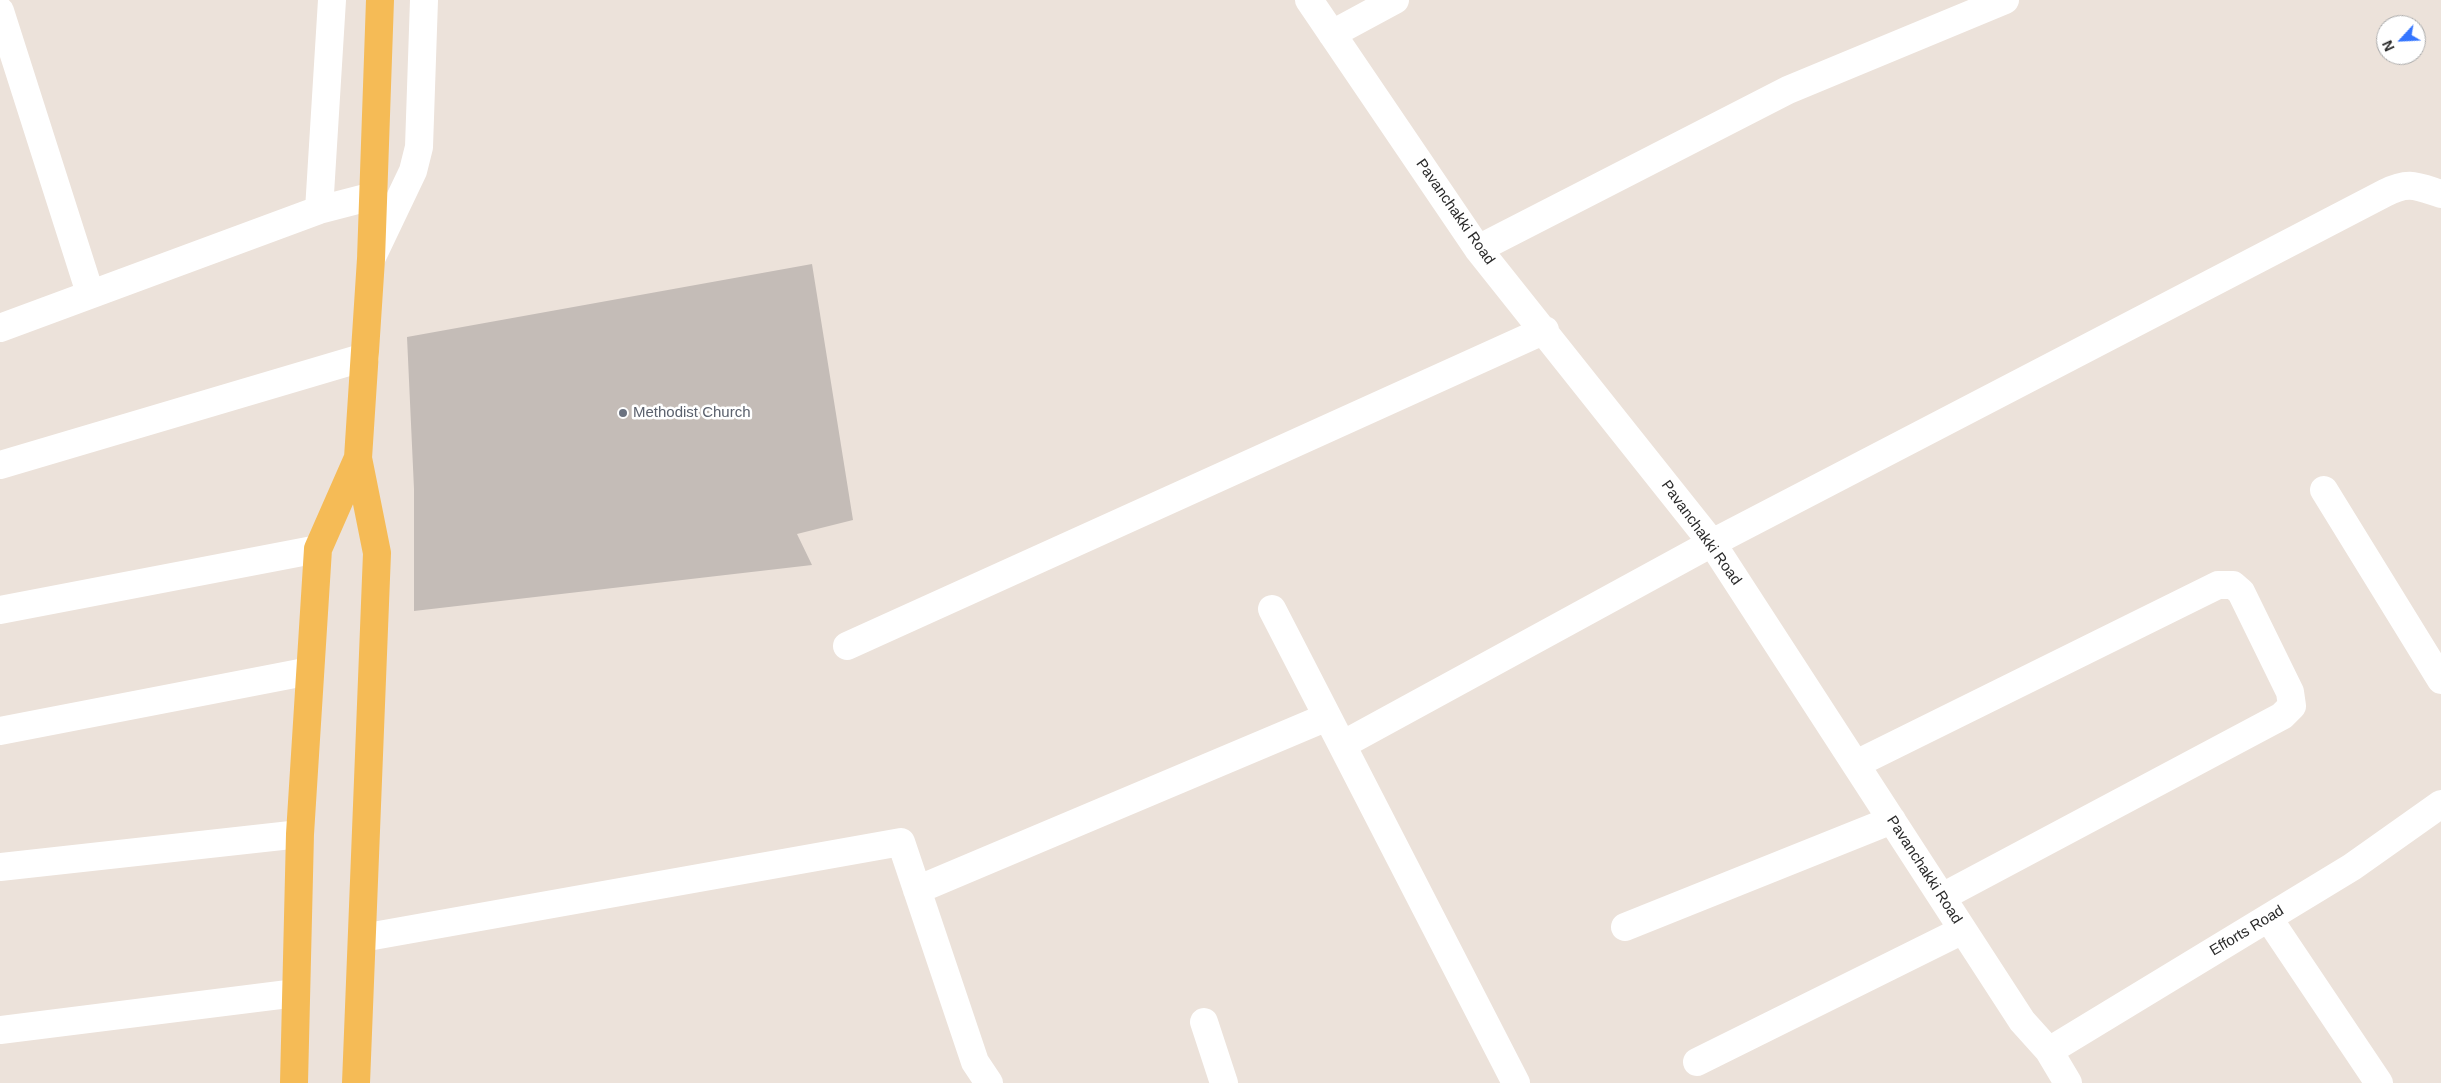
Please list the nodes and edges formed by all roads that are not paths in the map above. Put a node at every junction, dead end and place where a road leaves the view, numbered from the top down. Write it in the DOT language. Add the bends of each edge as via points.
graph roads {
  1 [pos="332,0"];
  2 [pos="380,0"];
  3 [pos="424,0"];
  4 [pos="1309,0"];
  5 [pos="1395,0"];
  6 [pos="2005,0"];
  7 [pos="0,11"];
  8 [pos="1332,34"];
  9 [pos="2441,194"];
  10 [pos="373,196"];
  11 [pos="319,210"];
  12 [pos="1478,249"];
  13 [pos="371,259"];
  14 [pos="90,293"];
  15 [pos="0,328"];
  16 [pos="1545,330"];
  17 [pos="365,357"];
  18 [pos="358,458"];
  19 [pos="0,465"];
  20 [pos="2324,490"];
  21 [pos="1712,543"];
  22 [pos="318,549"];
  23 [pos="1272,609"];
  24 [pos="0,610"];
  25 [pos="847,646"];
  26 [pos="310,670"];
  27 [pos="2441,680"];
  28 [pos="1327,717"];
  29 [pos="0,731"];
  30 [pos="1342,745"];
  31 [pos="1856,764"];
  32 [pos="2441,804"];
  33 [pos="1892,820"];
  34 [pos="300,834"];
  35 [pos="0,866"];
  36 [pos="917,890"];
  37 [pos="1942,897"];
  38 [pos="2269,919"];
  39 [pos="1625,926"];
  40 [pos="1963,930"];
  41 [pos="362,938"];
  42 [pos="296,993"];
  43 [pos="1204,1022"];
  44 [pos="0,1030"];
  45 [pos="2049,1051"];
  46 [pos="1697,1062"];
  47 [pos="294,1083"];
  48 [pos="356,1083"];
  49 [pos="989,1083"];
  50 [pos="1224,1083"];
  51 [pos="1516,1083"];
  52 [pos="2068,1083"];
  53 [pos="2379,1083"];
  1 -- 11 [label="street"];
  2 -- 10 [label="main road"];
  3 -- 13 [label="street" via="419,147 413,172"];
  4 -- 8 [label="street, Pavanchakki Road"];
  5 -- 8 [label="street"];
  6 -- 12 [label="street" via="1788,90"];
  7 -- 14 [label="street"];
  8 -- 12 [label="street, Pavanchakki Road"];
  9 -- 21 [label="street" via="2415,186 2400,186 2385,193"];
  10 -- 11 [label="street"];
  10 -- 13 [label="main road"];
  11 -- 14 [label="street"];
  12 -- 16 [label="street, Pavanchakki Road"];
  13 -- 17 [label="main road"];
  14 -- 15 [label="street"];
  16 -- 21 [label="street, Pavanchakki Road"];
  16 -- 25 [label="street"];
  17 -- 18 [label="main road"];
  17 -- 19 [label="street"];
  18 -- 22 [label="main road"];
  18 -- 41 [label="main road" via="377,553"];
  20 -- 27 [label="street"];
  21 -- 30 [label="street"];
  21 -- 31 [label="street, Pavanchakki Road"];
  22 -- 24 [label="street"];
  22 -- 26 [label="main road"];
  23 -- 28 [label="street"];
  26 -- 29 [label="street"];
  26 -- 34 [label="main road"];
  28 -- 30 [label="street"];
  28 -- 36 [label="street"];
  30 -- 51 [label="street"];
  31 -- 33 [label="street, Pavanchakki Road"];
  31 -- 37 [label="street" via="2218,585 2233,585 2241,592 2290,692 2292,706 2282,716"];
  32 -- 38 [label="street, Efforts Road" via="2352,867"];
  33 -- 37 [label="street, Pavanchakki Road"];
  33 -- 39 [label="street"];
  34 -- 35 [label="street"];
  34 -- 42 [label="main road"];
  36 -- 41 [label="street" via="901,842"];
  36 -- 49 [label="street" via="975,1062"];
  37 -- 40 [label="street, Pavanchakki Road"];
  38 -- 45 [label="street, Efforts Road"];
  38 -- 53 [label="street"];
  40 -- 45 [label="street, Pavanchakki Road" via="2022,1021"];
  40 -- 46 [label="street"];
  41 -- 48 [label="main road"];
  42 -- 44 [label="street"];
  42 -- 47 [label="main road"];
  43 -- 50 [label="street"];
  45 -- 52 [label="street, Pavanchakki Road"];
}
